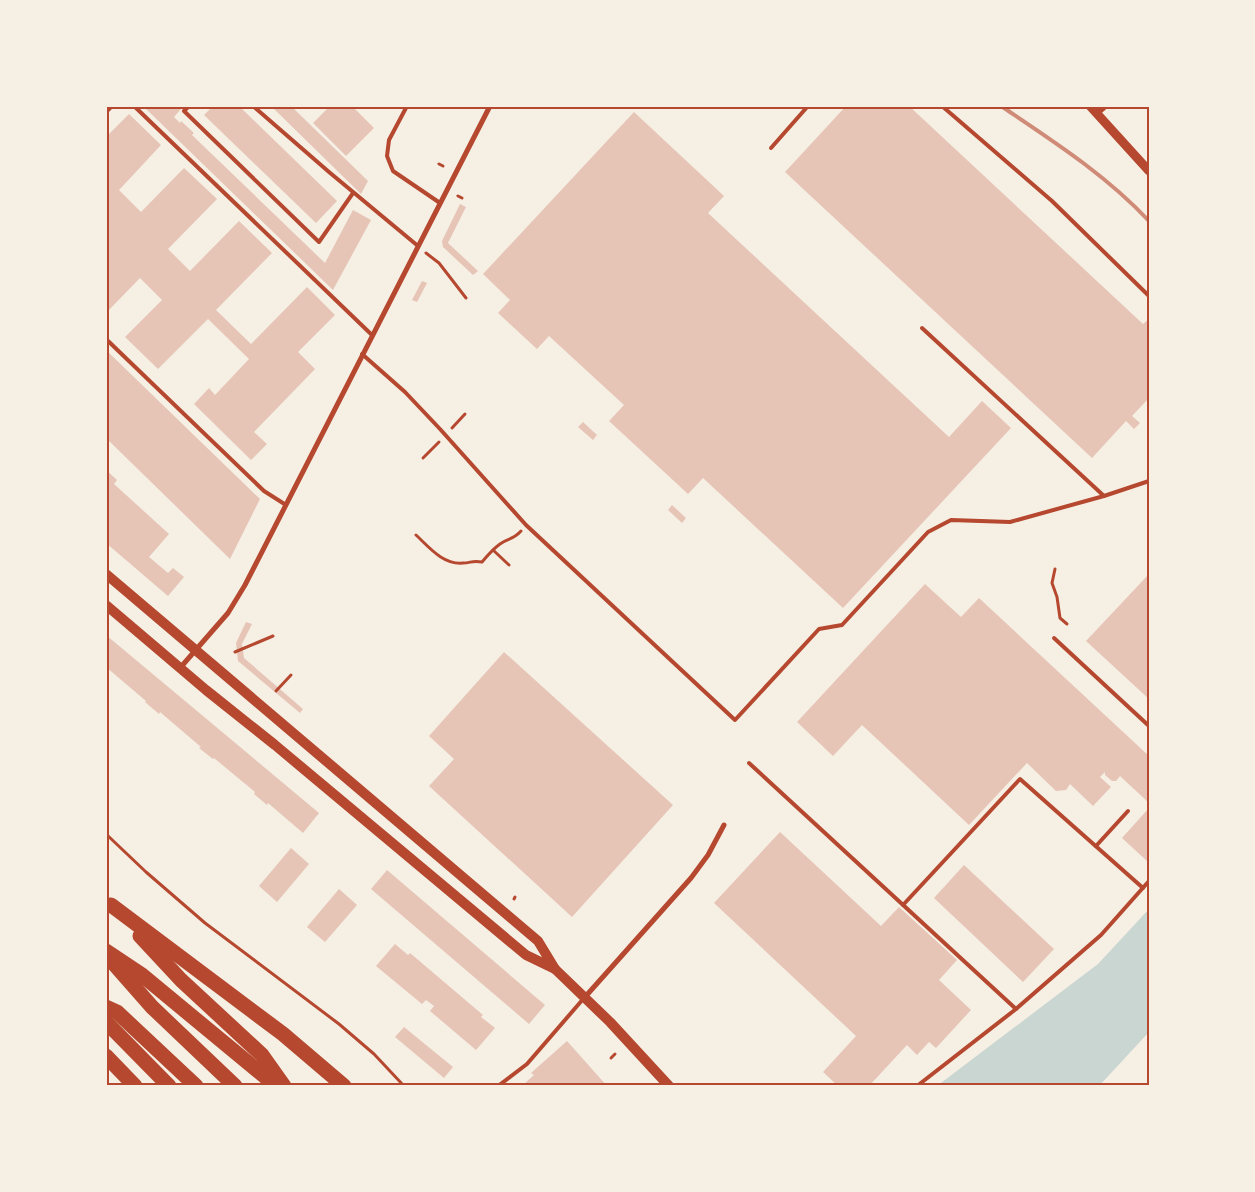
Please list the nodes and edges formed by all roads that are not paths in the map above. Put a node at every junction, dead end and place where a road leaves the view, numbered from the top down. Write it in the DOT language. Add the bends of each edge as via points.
graph roads {
  1 [pos="112,106"];
  2 [pos="134,106"];
  3 [pos="189,106"];
  4 [pos="253,106"];
  5 [pos="407,106"];
  6 [pos="490,106"];
  7 [pos="808,106"];
  8 [pos="942,106"];
  9 [pos="1090,106"];
  10 [pos="1106,106"];
  11 [pos="106,112"];
  12 [pos="1097,114"];
  13 [pos="771,148"];
  14 [pos="1149,171"];
  15 [pos="353,192"];
  16 [pos="440,203"];
  17 [pos="418,246"];
  18 [pos="1149,296"];
  19 [pos="922,328"];
  20 [pos="372,335"];
  21 [pos="106,339"];
  22 [pos="362,354"];
  23 [pos="1149,480"];
  24 [pos="1104,496"];
  25 [pos="286,505"];
  26 [pos="106,574"];
  27 [pos="106,605"];
  28 [pos="1054,638"];
  29 [pos="195,651"];
  30 [pos="180,668"];
  31 [pos="1149,726"];
  32 [pos="750,763"];
  33 [pos="1128,811"];
  34 [pos="724,825"];
  35 [pos="1096,846"];
  36 [pos="1149,881"];
  37 [pos="1143,888"];
  38 [pos="109,903"];
  39 [pos="904,905"];
  40 [pos="106,951"];
  41 [pos="106,956"];
  42 [pos="555,969"];
  43 [pos="585,997"];
  44 [pos="106,1007"];
  45 [pos="1016,1009"];
  46 [pos="106,1022"];
  47 [pos="106,1056"];
  48 [pos="135,1086"];
  49 [pos="169,1086"];
  50 [pos="196,1086"];
  51 [pos="235,1086"];
  52 [pos="276,1086"];
  53 [pos="284,1086"];
  54 [pos="344,1086"];
  55 [pos="498,1086"];
  56 [pos="669,1086"];
  57 [pos="918,1086"];
  1 -- 11 [label="lane"];
  2 -- 20 [label="lane"];
  3 -- 15 [label="lane" via="184,111 319,242"];
  4 -- 15 [label="lane"];
  5 -- 16 [label="lane" via="389,140 386,156 393,171"];
  6 -- 16 [label="street"];
  7 -- 13 [label="lane"];
  8 -- 18 [label="lane" via="1052,201"];
  9 -- 12 [label="street"];
  10 -- 12 [label="street"];
  12 -- 14 [label="street"];
  15 -- 17 [label="lane"];
  16 -- 17 [label="street"];
  17 -- 20 [label="street"];
  19 -- 24 [label="lane"];
  20 -- 22 [label="street"];
  21 -- 25 [label="lane" via="264,492"];
  22 -- 24 [label="lane" via="405,392 526,525 735,720 819,628 842,625 928,532 951,520 1010,522"];
  22 -- 25 [label="street"];
  23 -- 24 [label="lane"];
  25 -- 29 [label="street" via="236,601"];
  26 -- 29 [label="main road"];
  27 -- 30 [label="main road"];
  28 -- 31 [label="lane"];
  29 -- 30 [label="street"];
  29 -- 42 [label="main road" via="512,917 538,941"];
  30 -- 42 [label="main road" via="526,955"];
  32 -- 39 [label="lane"];
  33 -- 35 [label="lane"];
  34 -- 43 [label="street" via="691,878"];
  35 -- 37 [label="lane"];
  35 -- 39 [label="lane" via="1020,779"];
  36 -- 37 [label="lane"];
  37 -- 45 [label="lane" via="1101,935"];
  38 -- 53 [label="highway" via="181,980 262,1055"];
  38 -- 54 [label="highway" via="283,1034"];
  39 -- 45 [label="lane"];
  40 -- 52 [label="highway" via="142,975"];
  41 -- 51 [label="highway" via="152,1007"];
  42 -- 43 [label="main road"];
  43 -- 55 [label="lane" via="527,1064"];
  43 -- 56 [label="main road"];
  44 -- 50 [label="highway" via="117,1012"];
  45 -- 57 [label="lane"];
  46 -- 49 [label="highway"];
  47 -- 48 [label="highway"];
}
